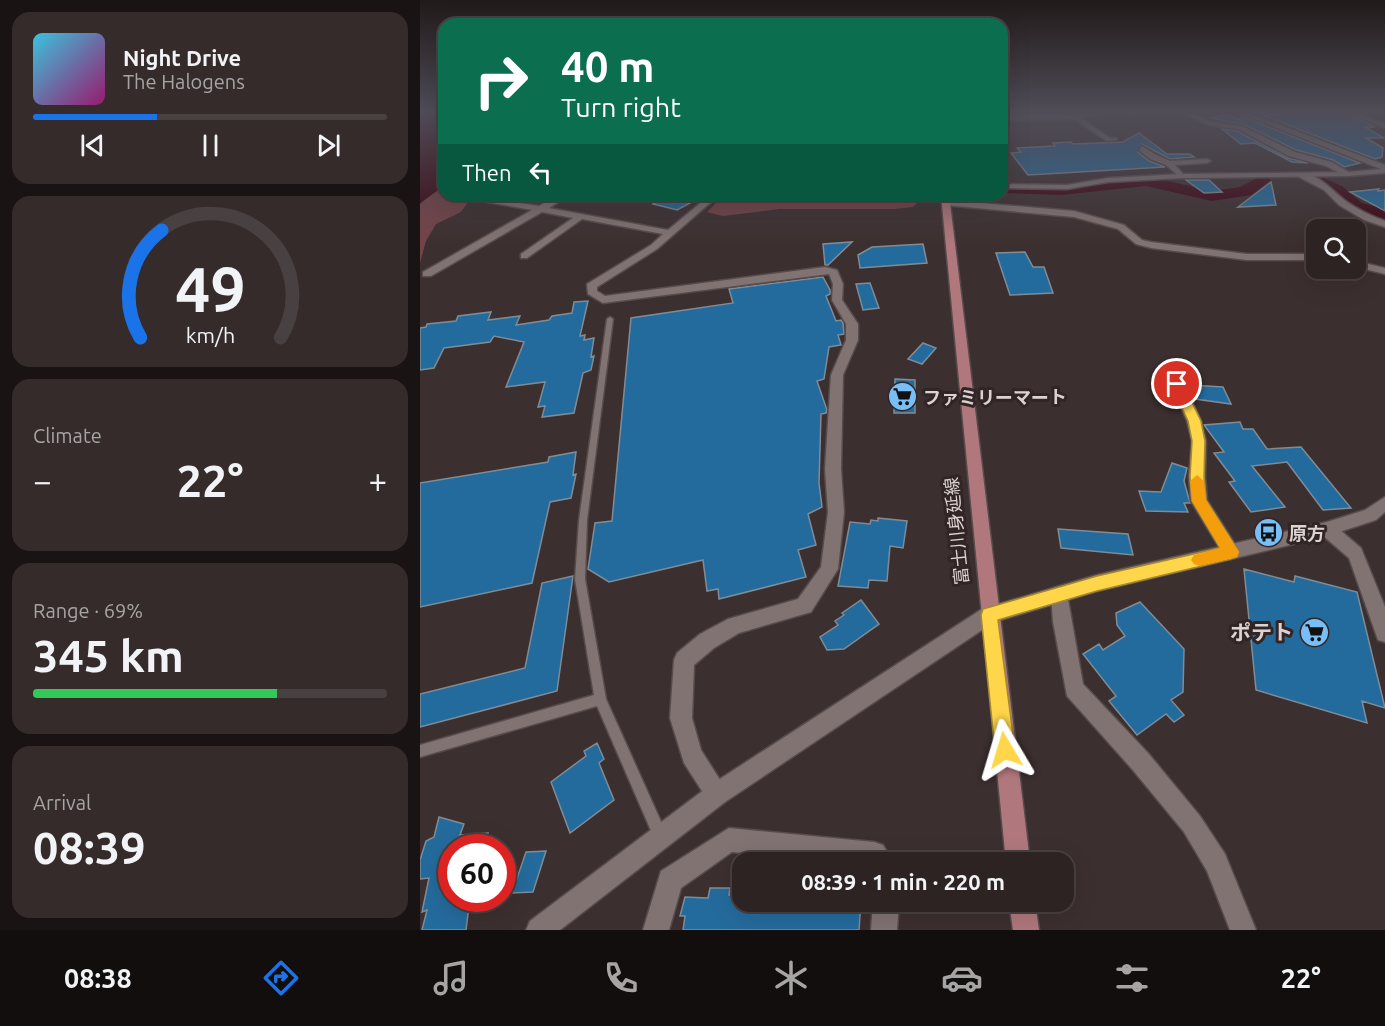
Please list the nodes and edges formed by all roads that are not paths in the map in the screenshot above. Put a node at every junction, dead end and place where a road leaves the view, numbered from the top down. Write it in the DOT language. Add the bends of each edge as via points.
graph roads {
  1 [pos="1152,156"];
  2 [pos="1301,156"];
  3 [pos="1353,156"];
  4 [pos="1207,161"];
  5 [pos="1169,163"];
  6 [pos="1385,169"];
  7 [pos="1348,174"];
  8 [pos="1302,175"];
  9 [pos="1181,176"];
  10 [pos="1008,186"];
  11 [pos="494,201"];
  12 [pos="554,201"];
  13 [pos="708,201"];
  14 [pos="949,201"];
  15 [pos="954,201"];
  16 [pos="538,210"];
  17 [pos="578,218"];
  18 [pos="1385,224"];
  19 [pos="670,233"];
  20 [pos="524,256"];
  21 [pos="1306,257"];
  22 [pos="1366,266"];
  23 [pos="1385,271"];
  24 [pos="427,274"];
  25 [pos="610,319"];
  26 [pos="1177,384"];
  27 [pos="1385,503"];
  28 [pos="1327,529"];
  29 [pos="1231,552"];
  30 [pos="1060,594"];
  31 [pos="989,615"];
  32 [pos="1385,633"];
  33 [pos="600,699"];
  34 [pos="420,751"];
  35 [pos="717,794"];
  36 [pos="660,835"];
  37 [pos="853,852"];
  38 [pos="1017,852"];
  39 [pos="885,912"];
  40 [pos="1023,912"];
  41 [pos="539,930"];
  42 [pos="656,930"];
  43 [pos="884,930"];
  44 [pos="1026,930"];
  45 [pos="1243,930"];
  1 -- 5 [label="street"];
  2 -- 7 [label="street"];
  3 -- 6 [label="street"];
  4 -- 5 [label="street"];
  5 -- 9 [label="street"];
  6 -- 7 [label="street"];
  7 -- 8 [label="street"];
  8 -- 9 [label="street"];
  8 -- 18 [label="street" via="1367,218"];
  9 -- 10 [label="street" via="1108,180 1067,187"];
  11 -- 16 [label="street"];
  12 -- 16 [label="street"];
  13 -- 19 [label="street"];
  14 -- 31 [label="main road, 富士川身延線"];
  15 -- 21 [label="street" via="1074,214 1121,227 1139,242 1151,245 1247,257"];
  16 -- 17 [label="street"];
  16 -- 24 [label="street"];
  17 -- 19 [label="street"];
  17 -- 20 [label="street"];
  19 -- 35 [label="street" via="591,286 592,292 603,300 825,270 833,272 838,284 837,300 852,324 852,340 837,375 833,469 836,512 829,568 804,606 735,625 684,660 681,718 692,754"];
  22 -- 23 [label="street"];
  25 -- 33 [label="lane" via="580,579"];
  26 -- 29 [label="street" via="1199,441 1199,501"];
  27 -- 28 [label="street" via="1370,516"];
  28 -- 29 [label="street"];
  28 -- 32 [label="street" via="1355,553"];
  29 -- 30 [label="street"];
  30 -- 31 [label="street"];
  30 -- 45 [label="street" via="1074,689 1192,824 1216,863"];
  31 -- 35 [label="street"];
  31 -- 38 [label="main road, 富士川身延線"];
  33 -- 34 [label="lane"];
  33 -- 36 [label="lane"];
  35 -- 36 [label="street"];
  36 -- 41 [label="street"];
  37 -- 42 [label="street" via="729,840 670,880"];
  39 -- 43 [label="street"];
  40 -- 44 [label="main road"];
}
